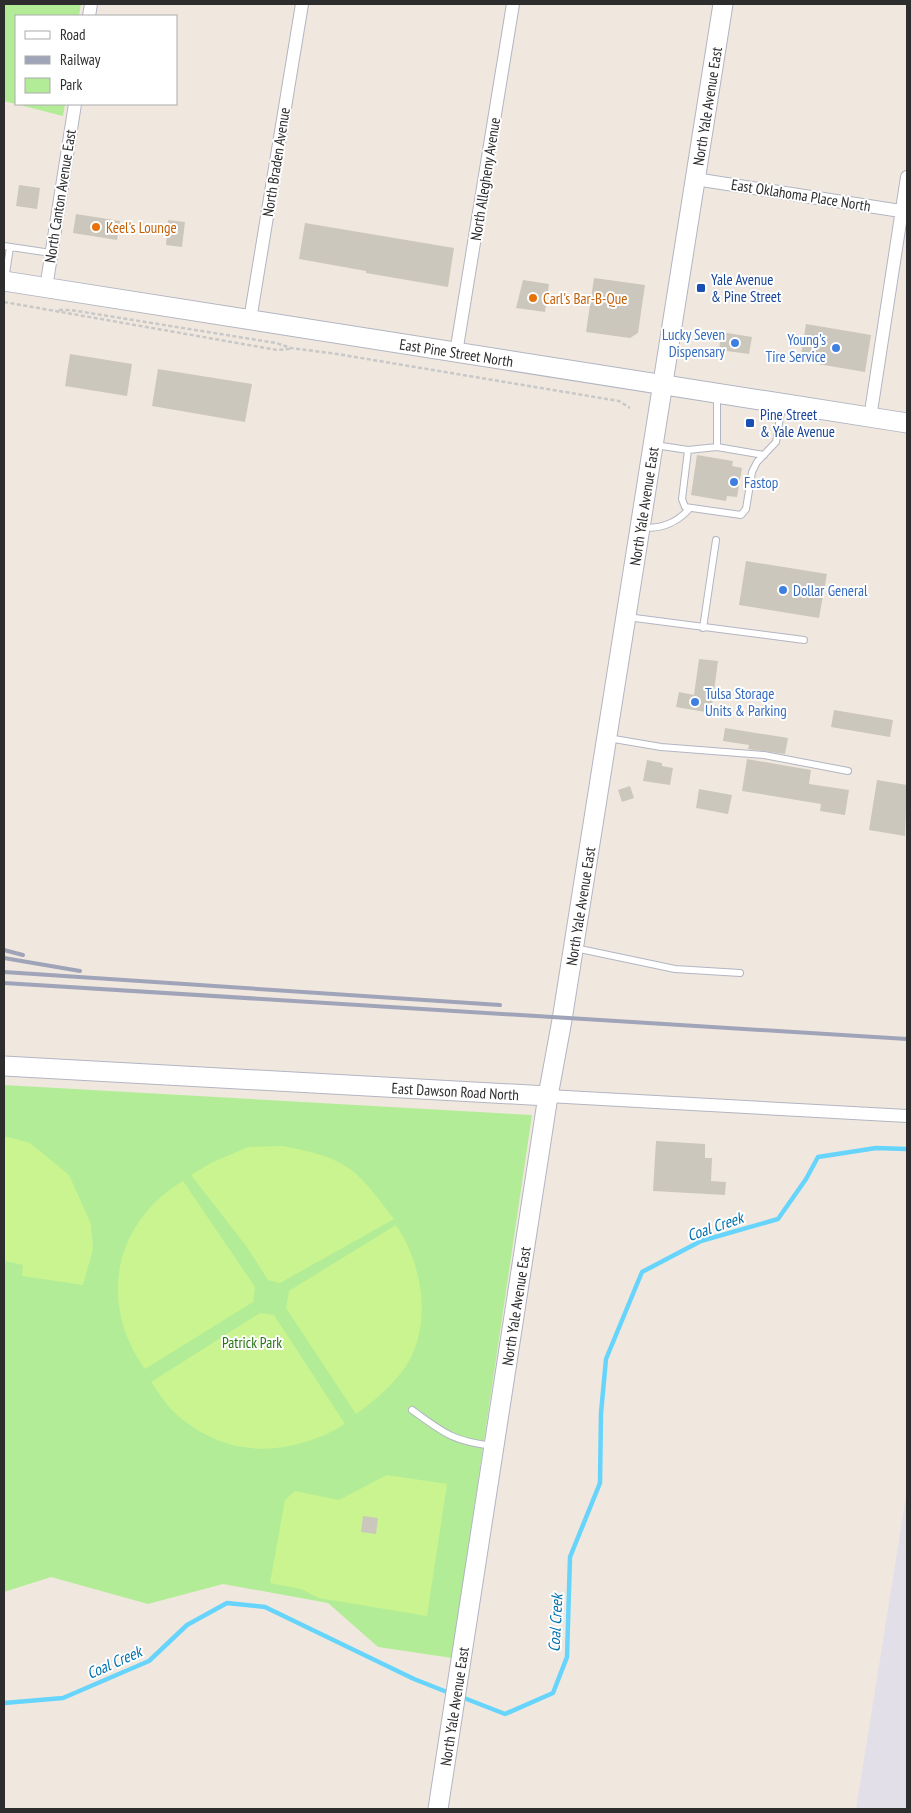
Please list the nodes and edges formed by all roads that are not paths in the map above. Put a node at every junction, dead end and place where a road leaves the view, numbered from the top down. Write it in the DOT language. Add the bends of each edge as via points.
graph roads {
  1 [pos="302,4"];
  2 [pos="513,4"];
  3 [pos="723,4"];
  4 [pos="75,105"];
  5 [pos="907,178"];
  6 [pos="695,179"];
  7 [pos="904,212"];
  8 [pos="7,246"];
  9 [pos="51,253"];
  10 [pos="4,281"];
  11 [pos="46,288"];
  12 [pos="250,320"];
  13 [pos="456,353"];
  14 [pos="663,386"];
  15 [pos="716,394"];
  16 [pos="782,404"];
  17 [pos="870,418"];
  18 [pos="907,424"];
  19 [pos="654,445"];
  20 [pos="717,447"];
  21 [pos="688,450"];
  22 [pos="764,455"];
  23 [pos="690,508"];
  24 [pos="640,527"];
  25 [pos="716,540"];
  26 [pos="626,617"];
  27 [pos="703,628"];
  28 [pos="804,640"];
  29 [pos="607,738"];
  30 [pos="848,771"];
  31 [pos="574,948"];
  32 [pos="740,973"];
  33 [pos="4,1066"];
  34 [pos="548,1096"];
  35 [pos="907,1116"];
  36 [pos="412,1410"];
  37 [pos="494,1447"];
  38 [pos="438,1809"];
  1 -- 12 [label="street, North Braden Avenue"];
  2 -- 13 [label="street, North Allegheny Avenue"];
  3 -- 6 [label="main road, North Yale Avenue East"];
  4 -- 9 [label="street, North Canton Avenue East"];
  5 -- 7 [label="street"];
  6 -- 7 [label="street, East Oklahoma Place North"];
  6 -- 14 [label="main road, North Yale Avenue East"];
  7 -- 17 [label="street"];
  8 -- 9 [label="lane"];
  8 -- 10 [label="lane"];
  9 -- 11 [label="street, North Canton Avenue East"];
  10 -- 11 [label="main road, East Pine Street North"];
  11 -- 12 [label="main road, East Pine Street North"];
  12 -- 13 [label="main road, East Pine Street North"];
  13 -- 14 [label="main road, East Pine Street North"];
  14 -- 15 [label="main road, East Pine Street North"];
  14 -- 19 [label="main road, North Yale Avenue East"];
  15 -- 16 [label="main road, East Pine Street North"];
  15 -- 20 [label="lane"];
  16 -- 17 [label="main road, East Pine Street North"];
  16 -- 22 [label="lane" via="776,442"];
  17 -- 18 [label="main road, East Pine Street North"];
  19 -- 21 [label="lane"];
  19 -- 24 [label="main road, North Yale Avenue East"];
  20 -- 21 [label="lane"];
  20 -- 22 [label="lane"];
  21 -- 23 [label="lane" via="682,499 683,504"];
  22 -- 23 [label="lane" via="752,472 746,509 741,515"];
  23 -- 24 [label="lane" via="662,527"];
  24 -- 26 [label="main road, North Yale Avenue East"];
  25 -- 27 [label="lane"];
  26 -- 27 [label="lane"];
  26 -- 29 [label="main road, North Yale Avenue East"];
  27 -- 28 [label="lane"];
  29 -- 30 [label="lane" via="661,747 764,755"];
  29 -- 31 [label="main road, North Yale Avenue East"];
  31 -- 32 [label="lane" via="675,969"];
  31 -- 34 [label="main road, North Yale Avenue East"];
  33 -- 34 [label="main road, East Dawson Road North"];
  34 -- 35 [label="street, East Dawson Road North"];
  34 -- 37 [label="main road, North Yale Avenue East"];
  36 -- 37 [label="lane" via="447,1436 469,1444"];
  37 -- 38 [label="main road, North Yale Avenue East"];
}
